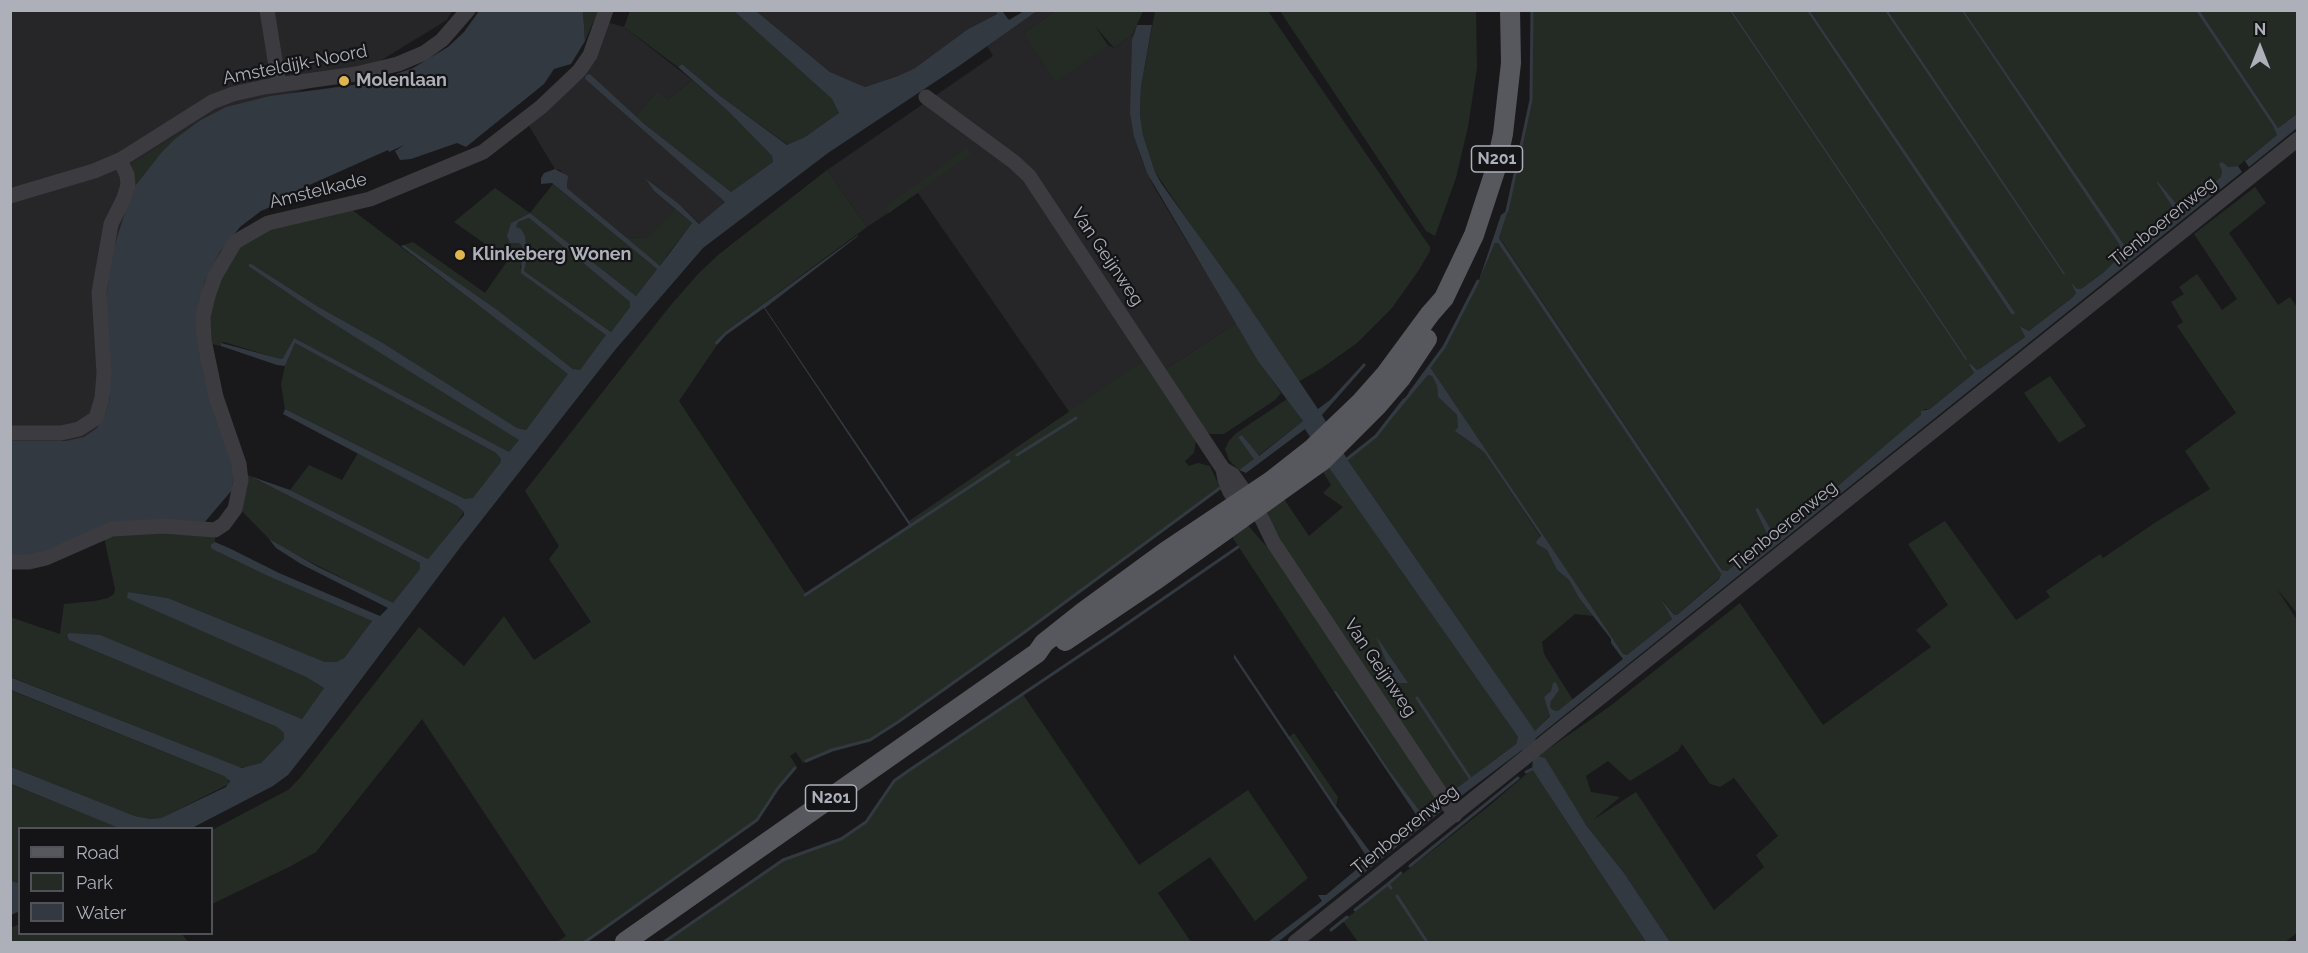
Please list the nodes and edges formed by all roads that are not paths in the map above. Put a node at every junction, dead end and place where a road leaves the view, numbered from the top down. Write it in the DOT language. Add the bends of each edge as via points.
graph roads {
  1 [pos="267,10"];
  2 [pos="468,10"];
  3 [pos="606,10"];
  4 [pos="1510,10"];
  5 [pos="279,85"];
  6 [pos="926,97"];
  7 [pos="2298,139"];
  8 [pos="120,160"];
  9 [pos="10,196"];
  10 [pos="10,433"];
  11 [pos="1247,506"];
  12 [pos="10,562"];
  13 [pos="1453,812"];
  14 [pos="625,942"];
  15 [pos="1295,942"];
  1 -- 5 [label="street"];
  2 -- 5 [label="street, Amsteldijk-Noord" via="442,40 398,64"];
  3 -- 12 [label="street, Amstelkade" via="590,55 579,71 541,107 483,152 370,200 268,223 235,242 215,276 203,317 215,390 239,464 235,509 224,524 215,530 163,526 112,529 46,558"];
  4 -- 11 [label="main road, N201" via="1508,99 1495,171 1474,235 1444,298 1343,431"];
  5 -- 8 [label="street, Amsteldijk-Noord" via="212,102"];
  6 -- 11 [label="street, Van Geijnweg" via="1029,176 1223,469 1233,475"];
  7 -- 13 [label="street, Tienboerenweg" via="1540,747"];
  8 -- 9 [label="street, Amsteldijk-Noord"];
  8 -- 10 [label="street" via="128,185 111,224 99,292 104,373 96,418 79,429 61,433"];
  11 -- 13 [label="street, Van Geijnweg"];
  11 -- 14 [label="main road, N201" via="1078,633 1037,653"];
  13 -- 15 [label="street, Tienboerenweg"];
}
